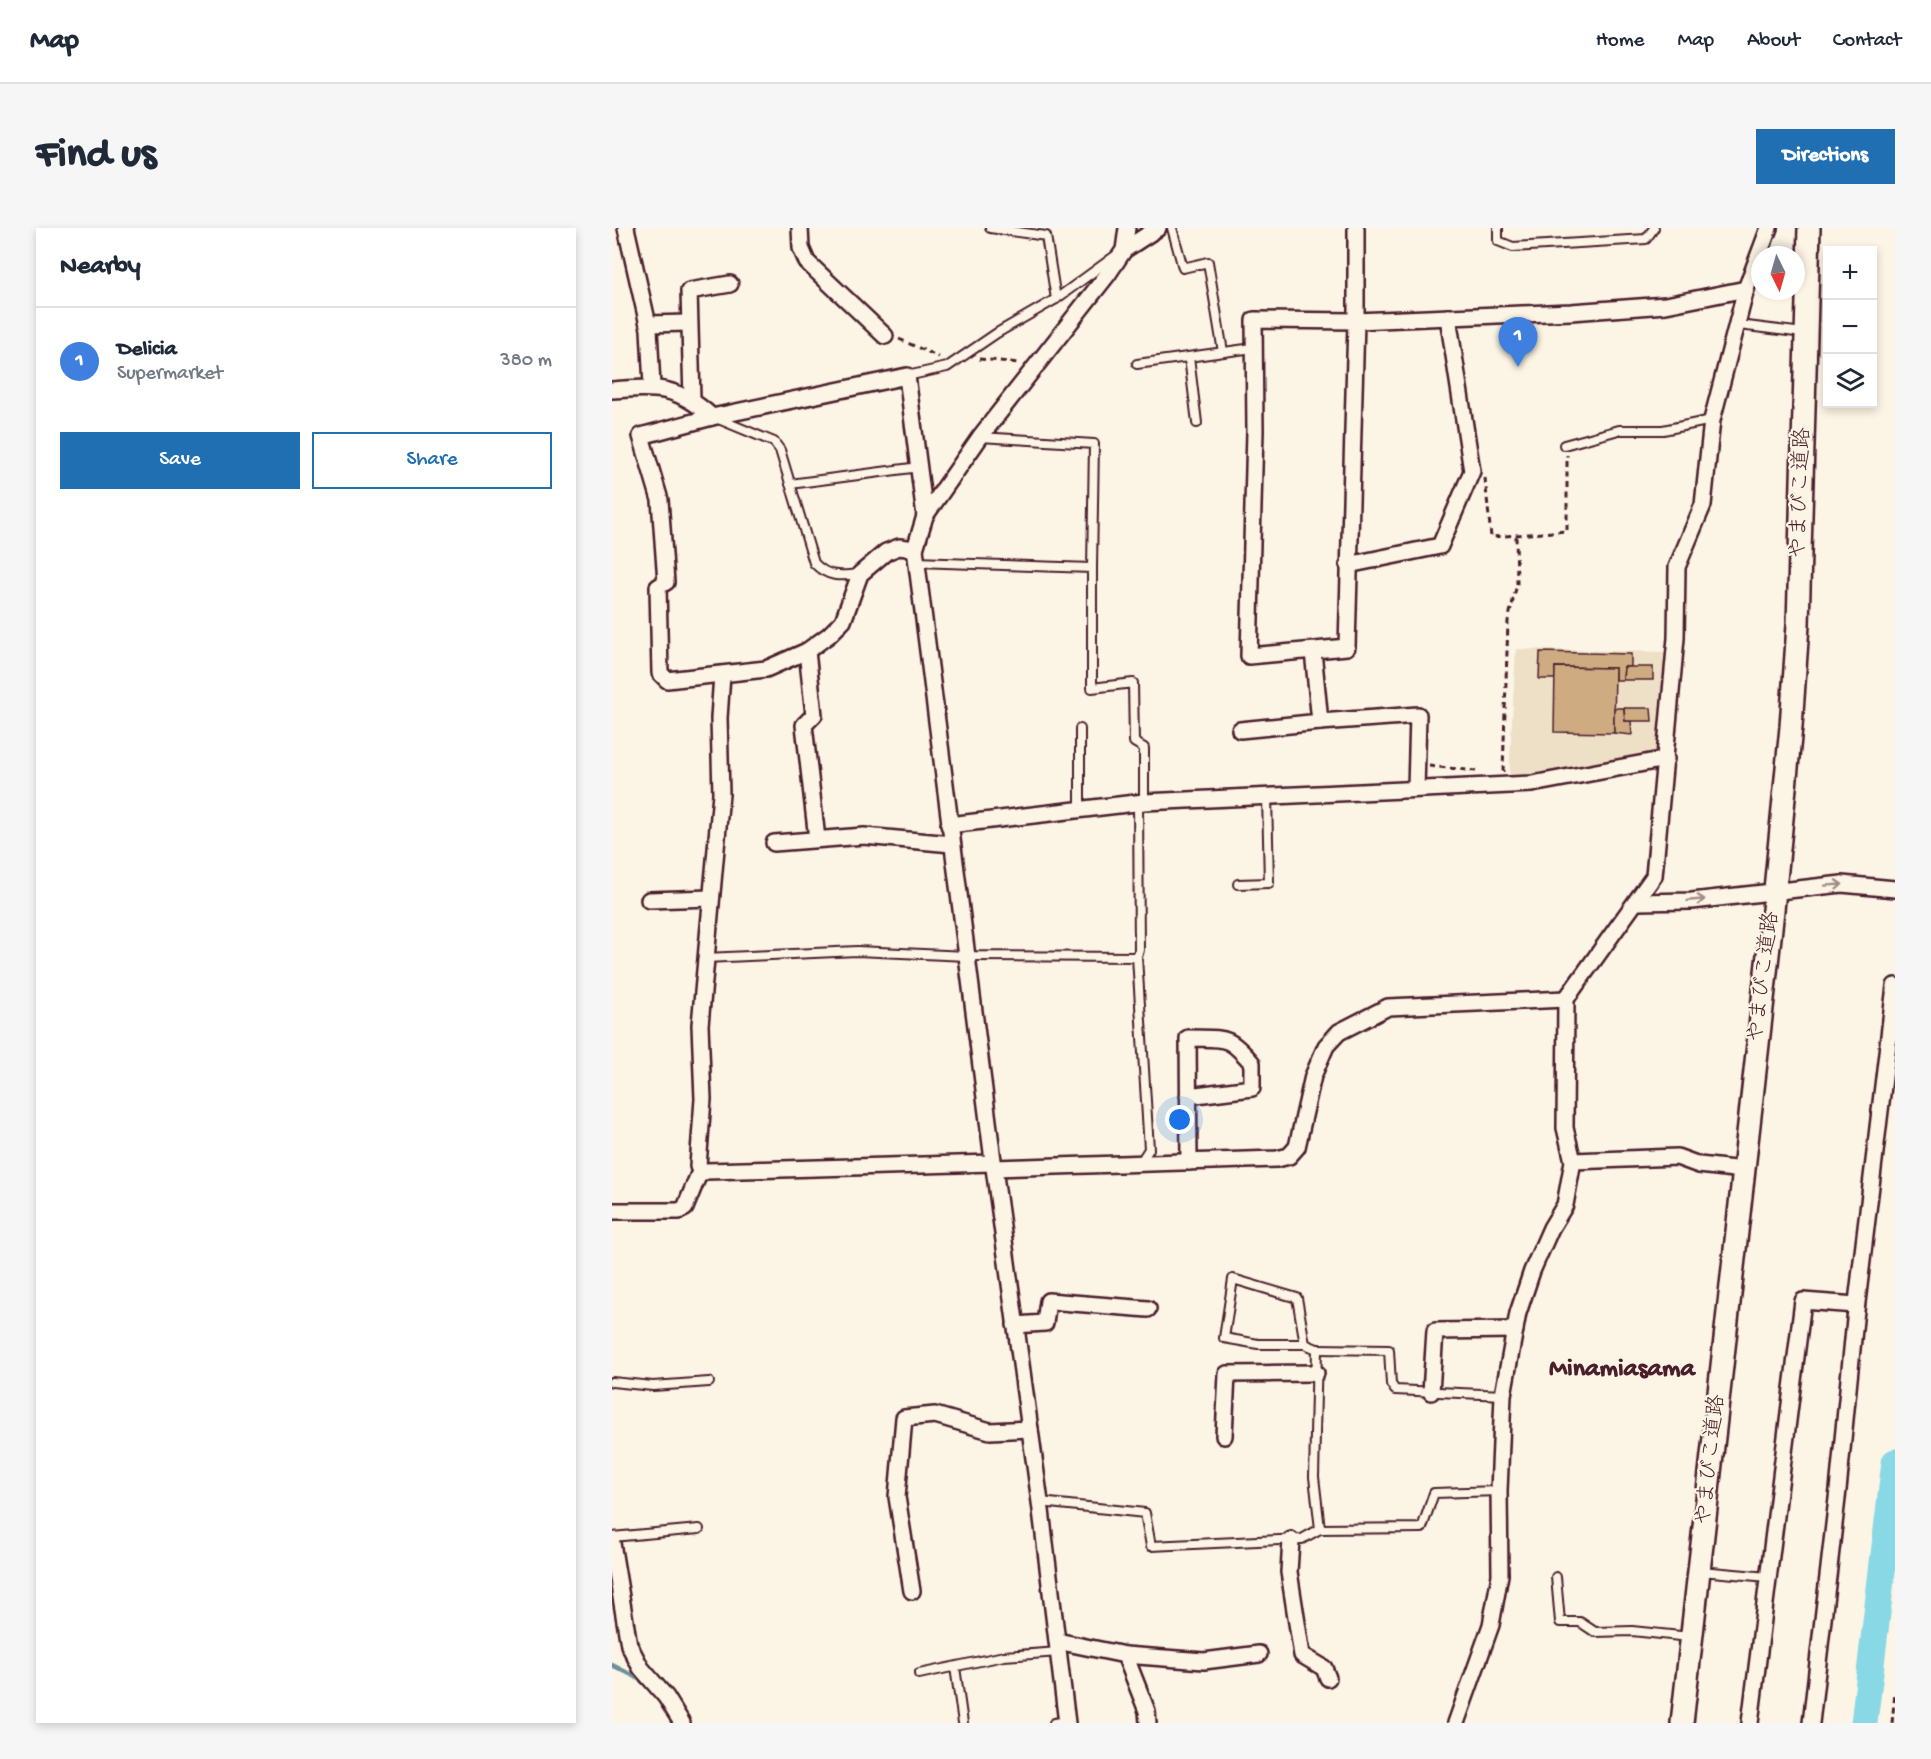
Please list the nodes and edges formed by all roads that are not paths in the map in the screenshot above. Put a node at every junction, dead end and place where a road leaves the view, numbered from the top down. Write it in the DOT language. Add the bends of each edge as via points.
graph roads {
  1 [pos="626,228"];
  2 [pos="801,228"];
  3 [pos="990,228"];
  4 [pos="1127,228"];
  5 [pos="1158,228"];
  6 [pos="1172,228"];
  7 [pos="1356,228"];
  8 [pos="1497,228"];
  9 [pos="1654,228"];
  10 [pos="1769,228"];
  11 [pos="1809,228"];
  12 [pos="1124,250"];
  13 [pos="730,284"];
  14 [pos="1746,289"];
  15 [pos="1056,298"];
  16 [pos="1448,316"];
  17 [pos="1356,321"];
  18 [pos="688,323"];
  19 [pos="648,324"];
  20 [pos="1738,325"];
  21 [pos="1806,333"];
  22 [pos="885,336"];
  23 [pos="1253,348"];
  24 [pos="1222,352"];
  25 [pos="1190,357"];
  26 [pos="1137,364"];
  27 [pos="907,376"];
  28 [pos="652,386"];
  29 [pos="612,390"];
  30 [pos="692,399"];
  31 [pos="712,417"];
  32 [pos="1712,420"];
  33 [pos="1197,423"];
  34 [pos="980,437"];
  35 [pos="1566,444"];
  36 [pos="919,467"];
  37 [pos="790,484"];
  38 [pos="925,516"];
  39 [pos="916,555"];
  40 [pos="1348,565"];
  41 [pos="1092,568"];
  42 [pos="860,574"];
  43 [pos="807,651"];
  44 [pos="1313,651"];
  45 [pos="722,675"];
  46 [pos="1320,722"];
  47 [pos="1080,729"];
  48 [pos="1240,730"];
  49 [pos="1666,759"];
  50 [pos="1416,789"];
  51 [pos="1267,796"];
  52 [pos="1141,802"];
  53 [pos="1080,810"];
  54 [pos="949,825"];
  55 [pos="817,839"];
  56 [pos="774,843"];
  57 [pos="952,844"];
  58 [pos="1238,884"];
  59 [pos="1895,889"];
  60 [pos="1775,890"];
  61 [pos="711,898"];
  62 [pos="649,900"];
  63 [pos="1638,902"];
  64 [pos="967,956"];
  65 [pos="1137,957"];
  66 [pos="705,958"];
  67 [pos="1895,986"];
  68 [pos="1566,999"];
  69 [pos="1188,1096"];
  70 [pos="1573,1161"];
  71 [pos="1189,1162"];
  72 [pos="1138,1165"];
  73 [pos="993,1166"];
  74 [pos="1743,1170"];
  75 [pos="701,1173"];
  76 [pos="612,1211"];
  77 [pos="1856,1305"];
  78 [pos="1148,1309"];
  79 [pos="1015,1325"];
  80 [pos="1515,1330"];
  81 [pos="1305,1344"];
  82 [pos="1317,1349"];
  83 [pos="1316,1373"];
  84 [pos="612,1382"];
  85 [pos="709,1382"];
  86 [pos="1431,1392"];
  87 [pos="1503,1395"];
  88 [pos="1030,1429"];
  89 [pos="1224,1436"];
  90 [pos="1499,1491"];
  91 [pos="1040,1502"];
  92 [pos="699,1528"];
  93 [pos="1320,1529"];
  94 [pos="612,1537"];
  95 [pos="1291,1540"];
  96 [pos="612,1543"];
  97 [pos="1699,1570"];
  98 [pos="1556,1577"];
  99 [pos="1768,1577"];
  100 [pos="912,1591"];
  101 [pos="1692,1638"];
  102 [pos="1058,1647"];
  103 [pos="1259,1654"];
  104 [pos="1125,1655"];
  105 [pos="955,1667"];
  106 [pos="919,1674"];
  107 [pos="1328,1678"];
  108 [pos="1062,1722"];
  109 [pos="682,1723"];
  110 [pos="963,1723"];
  111 [pos="1148,1723"];
  112 [pos="1456,1723"];
  113 [pos="1682,1723"];
  114 [pos="1750,1723"];
  115 [pos="1811,1723"];
  1 -- 19 [label="street"];
  2 -- 22 [label="street" via="801,248 807,262"];
  3 -- 15 [label="lane" via="1046,236"];
  4 -- 12 [label="street"];
  5 -- 12 [label="street"];
  6 -- 24 [label="lane" via="1183,268 1208,262"];
  7 -- 17 [label="street"];
  8 -- 9 [label="lane" via="1498,241 1513,247 1647,239"];
  10 -- 14 [label="street"];
  11 -- 21 [label="street, やまびこ道路"];
  12 -- 15 [label="lane"];
  12 -- 34 [label="street"];
  13 -- 18 [label="street" via="689,291"];
  14 -- 16 [label="street" via="1666,305"];
  14 -- 20 [label="street"];
  15 -- 27 [label="lane" via="947,367"];
  16 -- 17 [label="street"];
  16 -- 40 [label="street" via="1472,471 1440,546"];
  17 -- 23 [label="street" via="1254,320"];
  17 -- 40 [label="street"];
  18 -- 19 [label="street"];
  18 -- 30 [label="street"];
  19 -- 28 [label="street"];
  20 -- 21 [label="lane"];
  20 -- 32 [label="street"];
  21 -- 60 [label="street, やまびこ道路" via="1798,625"];
  23 -- 24 [label="lane"];
  23 -- 44 [label="street" via="1255,431 1249,656"];
  24 -- 25 [label="lane"];
  25 -- 26 [label="lane"];
  25 -- 33 [label="lane"];
  27 -- 31 [label="street"];
  27 -- 36 [label="street"];
  28 -- 29 [label="street"];
  28 -- 30 [label="street"];
  30 -- 31 [label="street"];
  31 -- 37 [label="lane" via="774,442"];
  31 -- 45 [label="street" via="641,435 660,500 666,582 658,587 660,673 667,680"];
  32 -- 35 [label="lane" via="1663,430 1619,430"];
  32 -- 49 [label="street" via="1703,505 1677,567 1676,638"];
  34 -- 38 [label="street"];
  34 -- 41 [label="lane" via="1094,444"];
  36 -- 37 [label="lane"];
  36 -- 38 [label="street"];
  37 -- 42 [label="lane" via="814,563 835,576"];
  38 -- 39 [label="street"];
  39 -- 41 [label="lane"];
  39 -- 42 [label="street" via="899,547 886,552"];
  39 -- 54 [label="street"];
  40 -- 44 [label="street" via="1347,647"];
  41 -- 52 [label="lane" via="1092,688 1133,683 1134,742 1144,747"];
  42 -- 43 [label="street" via="843,621"];
  43 -- 45 [label="street" via="766,669"];
  43 -- 55 [label="street" via="814,715 804,725"];
  44 -- 46 [label="street"];
  45 -- 61 [label="street" via="721,794"];
  46 -- 48 [label="street"];
  46 -- 50 [label="street" via="1418,716"];
  47 -- 53 [label="lane"];
  49 -- 50 [label="street" via="1532,784"];
  49 -- 63 [label="street" via="1654,876"];
  50 -- 51 [label="street"];
  51 -- 52 [label="street"];
  51 -- 58 [label="lane" via="1269,883"];
  52 -- 53 [label="street"];
  52 -- 65 [label="lane"];
  53 -- 54 [label="street"];
  54 -- 57 [label="street"];
  55 -- 56 [label="street"];
  55 -- 57 [label="street" via="864,836"];
  57 -- 64 [label="street"];
  60 -- 59 [label="street, one-way" via="1842,884"];
  63 -- 60 [label="street, one-way" via="1692,901"];
  60 -- 74 [label="street, やまびこ道路"];
  61 -- 62 [label="street"];
  61 -- 66 [label="street"];
  63 -- 68 [label="street"];
  64 -- 65 [label="lane"];
  64 -- 66 [label="lane" via="856,951"];
  64 -- 73 [label="street"];
  65 -- 72 [label="lane" via="1149,1149"];
  66 -- 75 [label="street" via="700,1025"];
  67 -- 77 [label="street"];
  68 -- 70 [label="street" via="1564,1128"];
  68 -- 71 [label="street" via="1388,1007 1339,1032 1326,1046 1313,1076 1297,1147 1290,1156"];
  69 -- 69 [label="street" via="1188,1038 1234,1042 1252,1063 1252,1088"];
  69 -- 71 [label="street"];
  70 -- 74 [label="street" via="1677,1157 1699,1165"];
  70 -- 80 [label="street" via="1566,1205 1532,1271"];
  71 -- 72 [label="street"];
  72 -- 73 [label="street"];
  73 -- 75 [label="street" via="826,1166"];
  73 -- 79 [label="street"];
  74 -- 97 [label="street, やまびこ道路"];
  75 -- 76 [label="street" via="685,1208 679,1211"];
  77 -- 99 [label="street" via="1803,1301"];
  77 -- 115 [label="street"];
  78 -- 79 [label="street" via="1048,1300 1045,1323"];
  79 -- 88 [label="street"];
  80 -- 86 [label="street" via="1436,1331"];
  80 -- 87 [label="street"];
  81 -- 81 [label="lane" via="1297,1298 1233,1279 1224,1338 1258,1344"];
  81 -- 82 [label="lane"];
  82 -- 83 [label="lane"];
  82 -- 86 [label="lane" via="1389,1350 1391,1384 1395,1390"];
  83 -- 89 [label="street" via="1227,1374"];
  83 -- 93 [label="lane" via="1314,1477"];
  84 -- 85 [label="lane" via="653,1386"];
  86 -- 87 [label="lane"];
  87 -- 90 [label="street"];
  88 -- 91 [label="street"];
  88 -- 100 [label="street" via="990,1431 934,1415 904,1418 897,1497"];
  90 -- 93 [label="lane" via="1434,1493 1422,1528"];
  90 -- 112 [label="street" via="1500,1575 1492,1615"];
  91 -- 95 [label="lane" via="1145,1513 1151,1546"];
  91 -- 102 [label="street"];
  92 -- 94 [label="lane"];
  93 -- 95 [label="lane"];
  95 -- 107 [label="street" via="1289,1572 1302,1655 1324,1668"];
  96 -- 109 [label="street" via="629,1645 641,1668"];
  97 -- 99 [label="lane"];
  97 -- 101 [label="street, やまびこ道路"];
  98 -- 101 [label="lane" via="1560,1622 1580,1622 1595,1632 1632,1631"];
  99 -- 114 [label="street"];
  101 -- 113 [label="street, やまびこ道路"];
  102 -- 104 [label="street"];
  102 -- 105 [label="lane"];
  102 -- 108 [label="street"];
  103 -- 104 [label="street" via="1204,1661"];
  104 -- 111 [label="street"];
  105 -- 106 [label="lane"];
  105 -- 110 [label="lane"];
}
